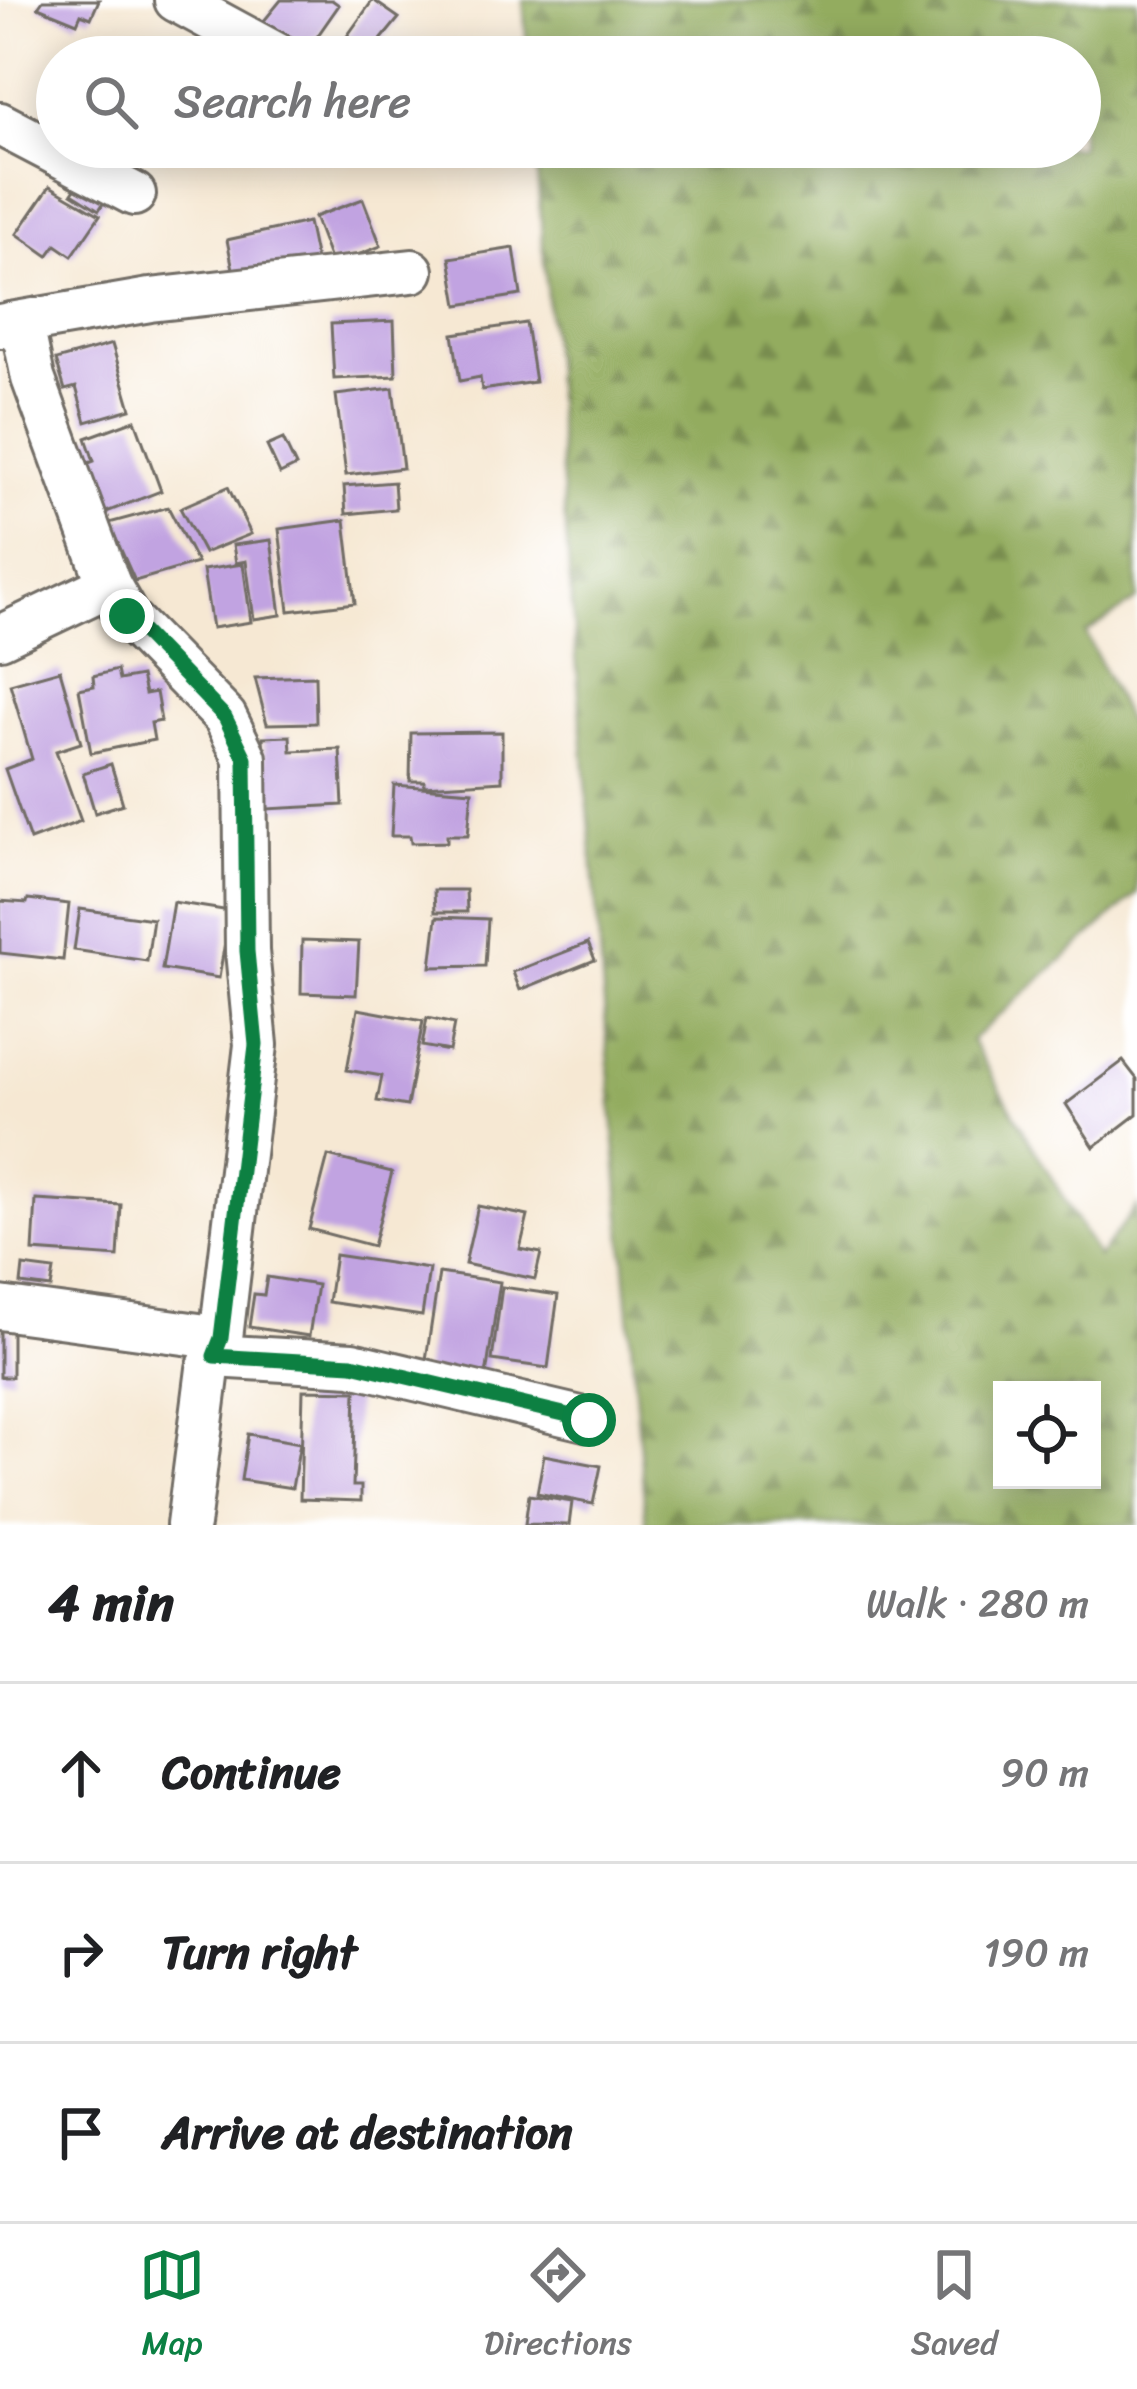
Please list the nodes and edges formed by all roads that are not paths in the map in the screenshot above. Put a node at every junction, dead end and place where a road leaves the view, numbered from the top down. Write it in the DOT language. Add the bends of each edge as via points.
graph roads {
  1 [pos="176,0"];
  2 [pos="242,36"];
  3 [pos="0,124"];
  4 [pos="36,143"];
  5 [pos="84,168"];
  6 [pos="134,194"];
  7 [pos="412,271"];
  8 [pos="6,326"];
  9 [pos="109,585"];
  10 [pos="0,637"];
  11 [pos="0,1307"];
  12 [pos="218,1347"];
  13 [pos="589,1420"];
  14 [pos="188,1525"];
  1 -- 2 [label="street"];
  3 -- 4 [label="street"];
  5 -- 6 [label="street"];
  7 -- 8 [label="street" via="150,300"];
  8 -- 9 [label="street" via="25,339"];
  9 -- 10 [label="street"];
  9 -- 12 [label="street" via="127,616 225,717 245,758 256,1045"];
  11 -- 12 [label="street"];
  12 -- 13 [label="street" via="352,1364"];
  12 -- 14 [label="street"];
}
